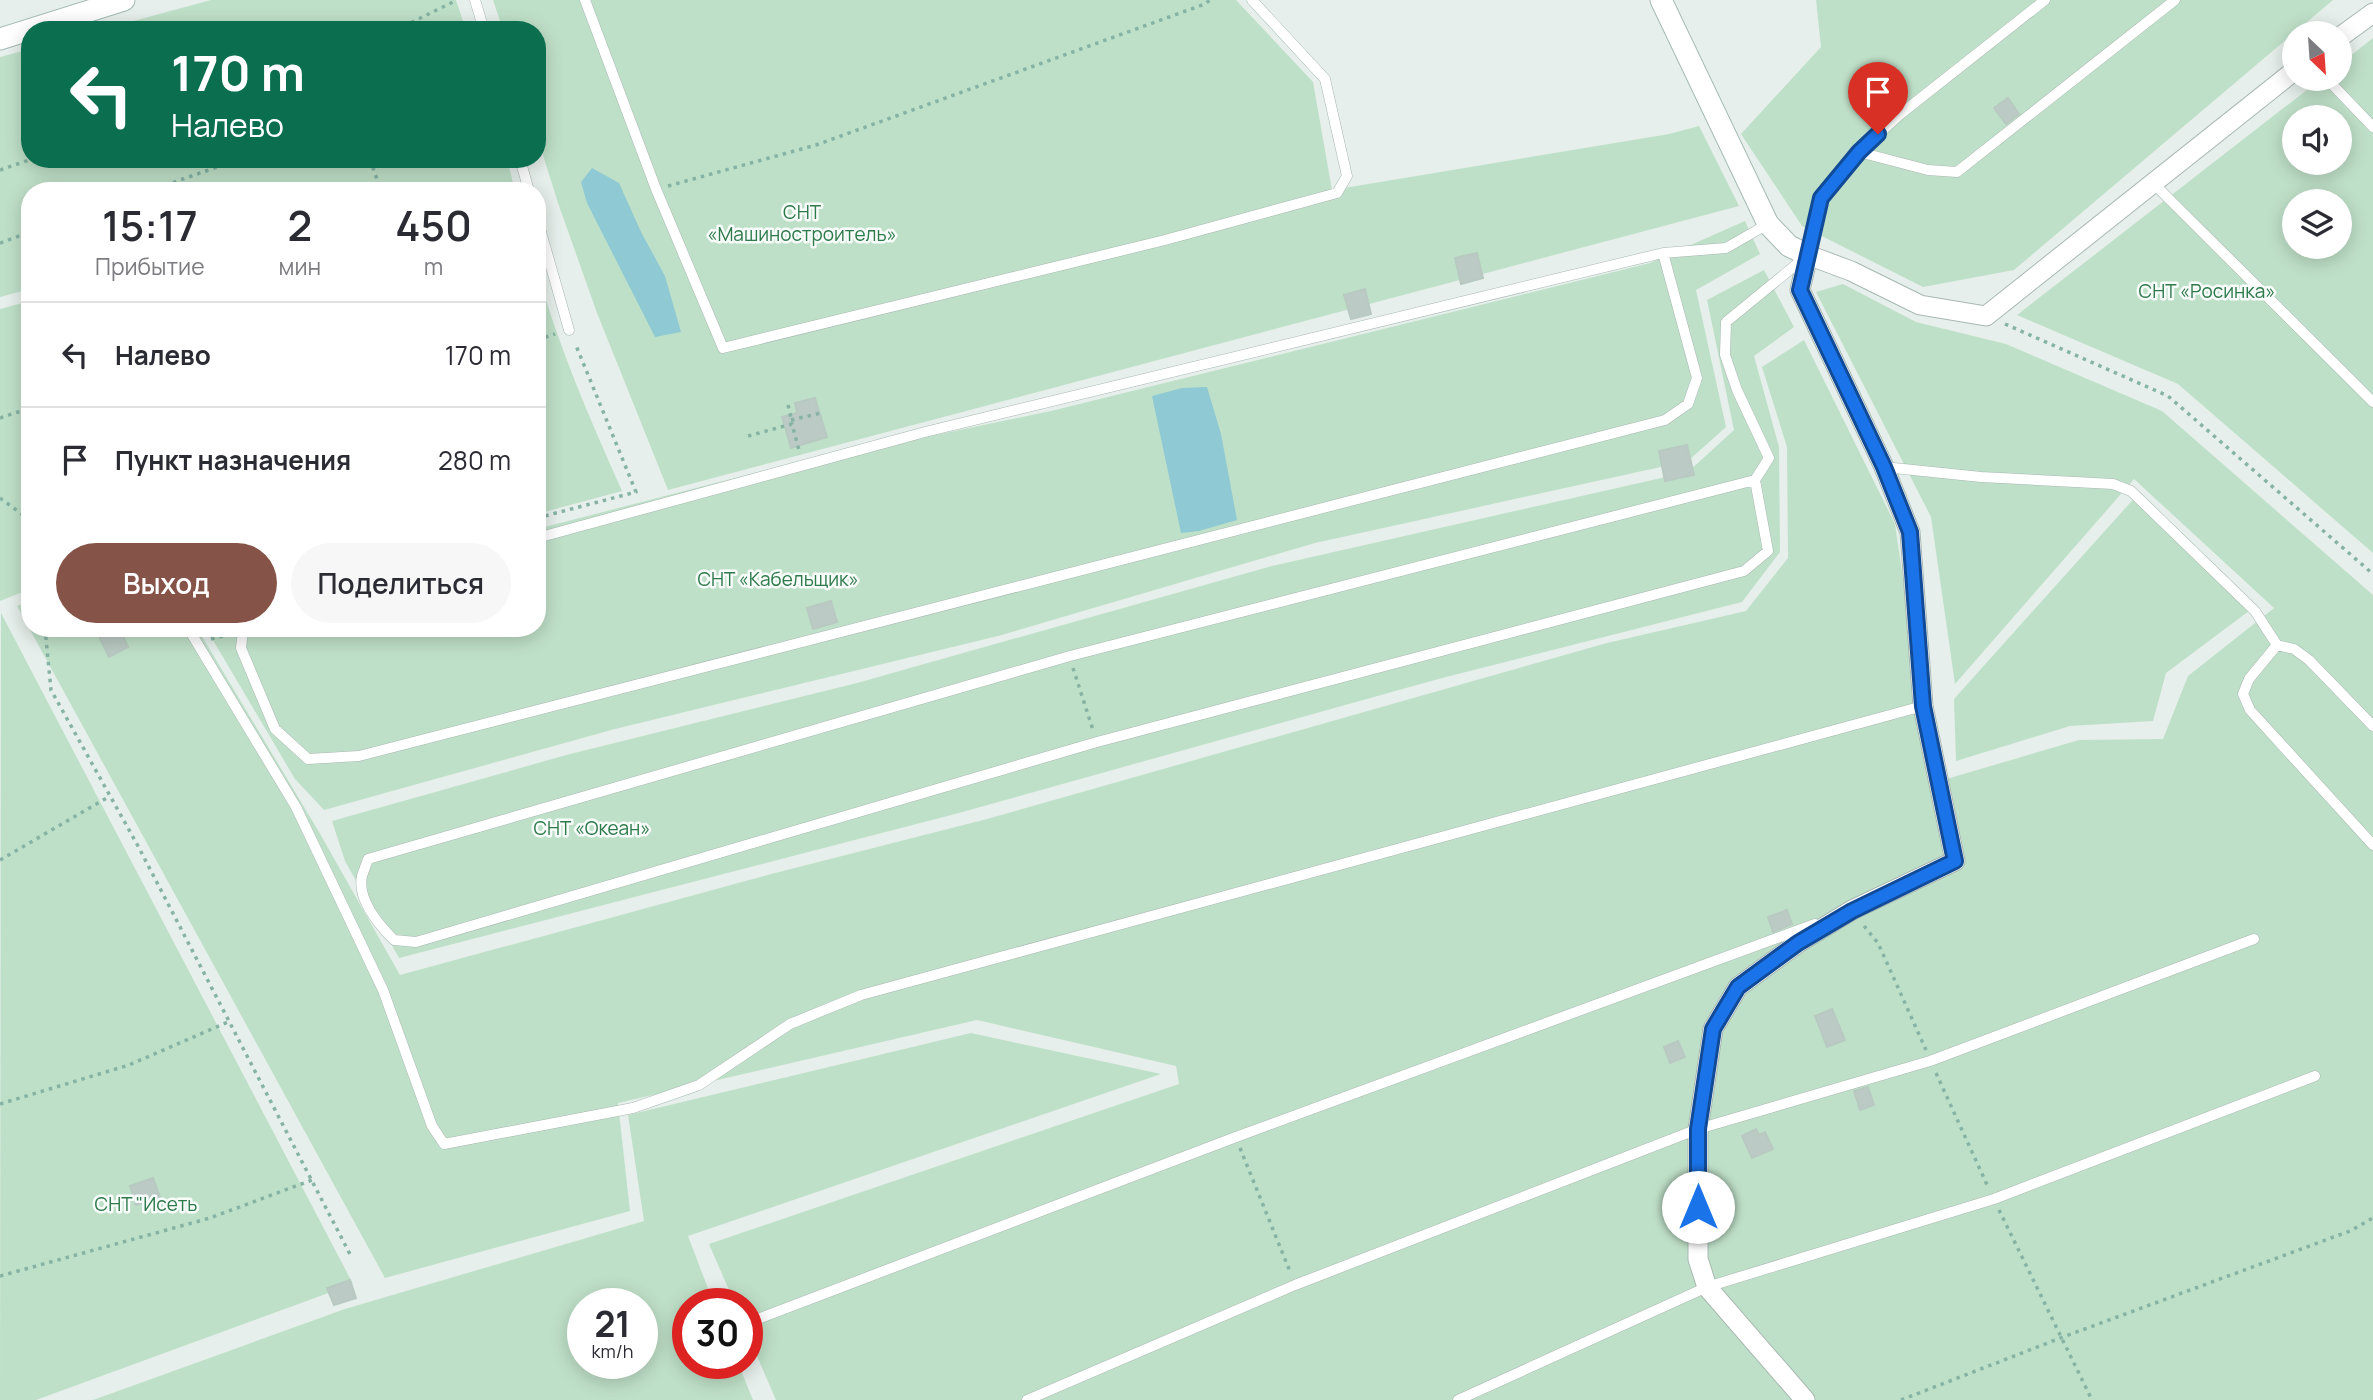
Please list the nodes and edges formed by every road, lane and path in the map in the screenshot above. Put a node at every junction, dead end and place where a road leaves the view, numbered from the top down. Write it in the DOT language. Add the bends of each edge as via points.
graph roads {
  1 [pos="124,0"];
  2 [pos="457,0"];
  3 [pos="475,0"];
  4 [pos="585,0"];
  5 [pos="1210,0"];
  6 [pos="1252,0"];
  7 [pos="1661,0"];
  8 [pos="2045,0"];
  9 [pos="2175,0"];
  10 [pos="2373,13"];
  11 [pos="55,21"];
  12 [pos="414,21"];
  13 [pos="481,21"];
  14 [pos="2352,28"];
  15 [pos="21,32"];
  16 [pos="0,38"];
  17 [pos="2282,81"];
  18 [pos="2338,91"];
  19 [pos="2373,127"];
  20 [pos="1859,152"];
  21 [pos="21,163"];
  22 [pos="214,168"];
  23 [pos="0,170"];
  24 [pos="175,182"];
  25 [pos="2153,183"];
  26 [pos="656,189"];
  27 [pos="1768,224"];
  28 [pos="21,235"];
  29 [pos="0,243"];
  30 [pos="546,250"];
  31 [pos="1663,253"];
  32 [pos="1808,255"];
  33 [pos="1986,316"];
  34 [pos="569,330"];
  35 [pos="546,337"];
  36 [pos="2373,402"];
  37 [pos="788,405"];
  38 [pos="21,411"];
  39 [pos="821,412"];
  40 [pos="0,418"];
  41 [pos="792,422"];
  42 [pos="748,436"];
  43 [pos="801,457"];
  44 [pos="1884,467"];
  45 [pos="1755,480"];
  46 [pos="0,498"];
  47 [pos="21,513"];
  48 [pos="546,516"];
  49 [pos="546,536"];
  50 [pos="2373,574"];
  51 [pos="46,637"];
  52 [pos="194,637"];
  53 [pos="217,637"];
  54 [pos="243,637"];
  55 [pos="197,642"];
  56 [pos="2277,645"];
  57 [pos="1070,656"];
  58 [pos="1923,706"];
  59 [pos="2373,726"];
  60 [pos="1097,742"];
  61 [pos="110,796"];
  62 [pos="2373,845"];
  63 [pos="0,860"];
  64 [pos="1852,911"];
  65 [pos="2254,939"];
  66 [pos="229,1022"];
  67 [pos="1930,1061"];
  68 [pos="2315,1076"];
  69 [pos="0,1104"];
  70 [pos="1698,1129"];
  71 [pos="1236,1136"];
  72 [pos="312,1180"];
  73 [pos="1994,1199"];
  74 [pos="2373,1218"];
  75 [pos="352,1258"];
  76 [pos="0,1276"];
  77 [pos="1295,1285"];
  78 [pos="1707,1287"];
  79 [pos="763,1317"];
  80 [pos="2063,1337"];
  81 [pos="1027,1400"];
  82 [pos="1458,1400"];
  83 [pos="1805,1400"];
  84 [pos="1901,1400"];
  85 [pos="2092,1400"];
  1 -- 11 [label="street"];
  2 -- 12 [label="path"];
  3 -- 13 [label="lane"];
  4 -- 26 [label="lane"];
  5 -- 26 [label="path" via="816,145"];
  6 -- 26 [label="lane" via="1325,79 1347,176 1337,192 1165,240 723,348"];
  7 -- 27 [label="street"];
  8 -- 20 [label="lane"];
  9 -- 20 [label="lane" via="1957,172 1928,170"];
  10 -- 14 [label="street"];
  15 -- 16 [label="street"];
  17 -- 25 [label="street"];
  18 -- 19 [label="lane"];
  20 -- 32 [label="lane" via="1821,198"];
  21 -- 23 [label="path"];
  22 -- 24 [label="path"];
  25 -- 33 [label="street"];
  25 -- 36 [label="lane"];
  27 -- 31 [label="lane" via="1726,248"];
  27 -- 32 [label="street" via="1789,246"];
  28 -- 29 [label="path"];
  30 -- 34 [label="lane"];
  31 -- 49 [label="lane" via="925,432"];
  31 -- 54 [label="lane" via="1697,378 1688,404 1665,420 359,756 308,759 275,729 241,648"];
  32 -- 33 [label="street" via="1920,305"];
  32 -- 44 [label="street" via="1800,290"];
  32 -- 45 [label="lane" via="1726,322 1725,355 1769,458"];
  33 -- 50 [label="path" via="2168,396"];
  34 -- 35 [label="path"];
  34 -- 48 [label="path" via="636,492"];
  37 -- 41 [label="path"];
  38 -- 40 [label="path"];
  39 -- 41 [label="path"];
  41 -- 42 [label="path"];
  41 -- 43 [label="path"];
  44 -- 56 [label="lane" via="2113,484 2132,491 2255,611"];
  44 -- 58 [label="street" via="1910,532"];
  45 -- 57 [label="lane"];
  45 -- 60 [label="lane" via="1768,551 1744,571"];
  46 -- 47 [label="path"];
  51 -- 61 [label="path" via="51,690"];
  52 -- 55 [label="lane"];
  53 -- 55 [label="path"];
  55 -- 58 [label="lane" via="296,807 383,990 432,1126 444,1144 633,1108 699,1084 790,1024 861,995"];
  56 -- 59 [label="lane" via="2294,649 2309,660"];
  56 -- 62 [label="lane" via="2249,679 2243,694 2250,710"];
  57 -- 60 [label="path"];
  57 -- 60 [label="lane" via="368,859 361,878 365,898 379,925 394,940 416,942"];
  58 -- 64 [label="street" via="1955,861"];
  61 -- 63 [label="path"];
  61 -- 66 [label="path"];
  64 -- 67 [label="path" via="1878,943"];
  64 -- 70 [label="street" via="1738,987 1713,1029"];
  64 -- 71 [label="lane"];
  65 -- 67 [label="lane"];
  66 -- 69 [label="path" via="129,1065"];
  66 -- 72 [label="path"];
  67 -- 70 [label="lane"];
  67 -- 73 [label="path"];
  68 -- 73 [label="lane"];
  70 -- 77 [label="lane"];
  70 -- 78 [label="street" via="1698,1259"];
  71 -- 77 [label="path"];
  71 -- 79 [label="lane"];
  72 -- 75 [label="path"];
  72 -- 76 [label="path" via="210,1218"];
  73 -- 78 [label="lane"];
  73 -- 80 [label="path"];
  74 -- 80 [label="path" via="2350,1231"];
  77 -- 81 [label="lane"];
  78 -- 82 [label="lane"];
  78 -- 83 [label="street"];
  80 -- 84 [label="path"];
  80 -- 85 [label="path"];
}
